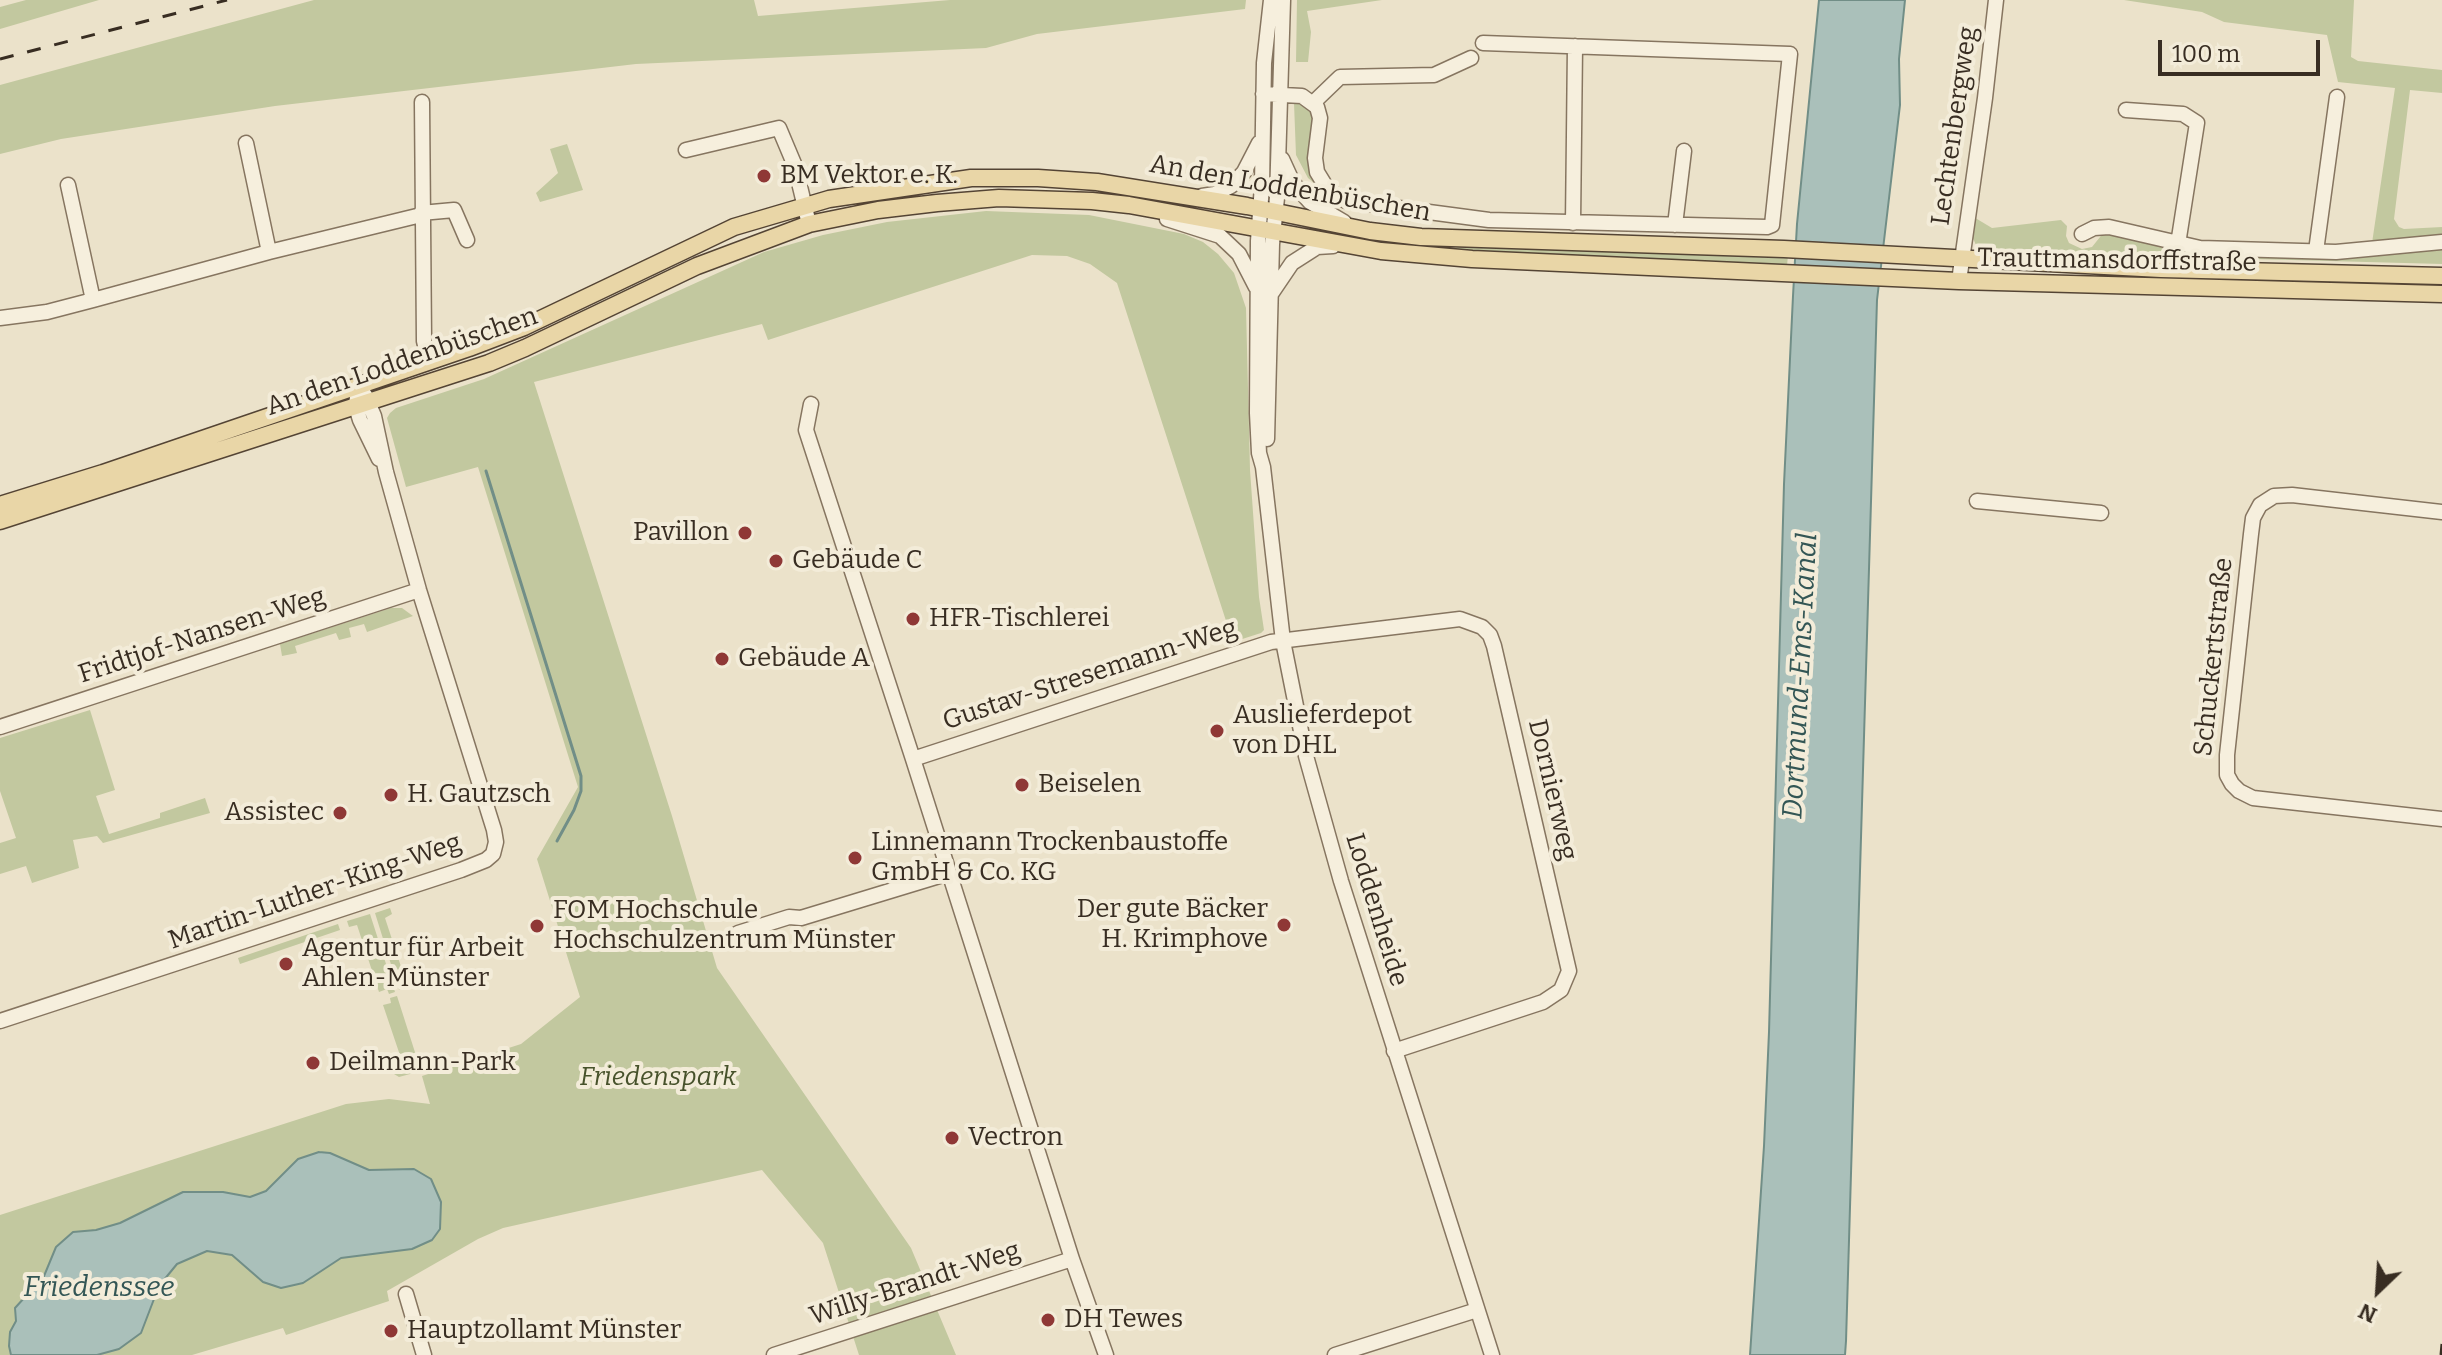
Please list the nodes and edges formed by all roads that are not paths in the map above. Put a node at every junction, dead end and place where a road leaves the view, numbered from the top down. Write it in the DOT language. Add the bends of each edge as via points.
graph roads {
  1 [pos="1271,0"];
  2 [pos="1283,0"];
  3 [pos="1996,0"];
  4 [pos="1483,43"];
  5 [pos="1575,46"];
  6 [pos="1471,58"];
  7 [pos="1263,94"];
  8 [pos="1280,95"];
  9 [pos="2337,97"];
  10 [pos="422,102"];
  11 [pos="1313,103"];
  12 [pos="2126,110"];
  13 [pos="1262,136"];
  14 [pos="246,143"];
  15 [pos="1278,143"];
  16 [pos="686,150"];
  17 [pos="1684,151"];
  18 [pos="68,185"];
  19 [pos="1193,196"];
  20 [pos="805,205"];
  21 [pos="1129,205"];
  22 [pos="1268,210"];
  23 [pos="421,214"];
  24 [pos="1573,223"];
  25 [pos="809,224"];
  26 [pos="1675,225"];
  27 [pos="1266,230"];
  28 [pos="1365,231"];
  29 [pos="2082,234"];
  30 [pos="467,240"];
  31 [pos="2442,242"];
  32 [pos="2178,244"];
  33 [pos="1348,246"];
  34 [pos="2316,251"];
  35 [pos="269,252"];
  36 [pos="1960,259"];
  37 [pos="2442,276"];
  38 [pos="1959,281"];
  39 [pos="1264,293"];
  40 [pos="2442,294"];
  41 [pos="93,300"];
  42 [pos="0,318"];
  43 [pos="429,362"];
  44 [pos="358,385"];
  45 [pos="363,404"];
  46 [pos="811,404"];
  47 [pos="1977,501"];
  48 [pos="0,505"];
  49 [pos="2442,512"];
  50 [pos="2101,513"];
  51 [pos="0,521"];
  52 [pos="419,590"];
  53 [pos="1283,641"];
  54 [pos="0,727"];
  55 [pos="913,759"];
  56 [pos="2442,819"];
  57 [pos="949,873"];
  58 [pos="738,933"];
  59 [pos="0,1021"];
  60 [pos="1394,1051"];
  61 [pos="1072,1259"];
  62 [pos="406,1294"];
  63 [pos="1477,1310"];
  64 [pos="424,1355"];
  65 [pos="774,1355"];
  66 [pos="1106,1355"];
  67 [pos="1335,1355"];
  68 [pos="1492,1355"];
  1 -- 7 [label="street"];
  2 -- 8 [label="street"];
  3 -- 36 [label="street, Lechtenbergweg"];
  4 -- 5 [label="street, An den Loddenbüschen"];
  5 -- 24 [label="street"];
  5 -- 26 [label="street, An den Loddenbüschen" via="1790,54 1772,225"];
  6 -- 11 [label="street" via="1434,75 1340,77"];
  7 -- 8 [label="street"];
  7 -- 13 [label="street"];
  8 -- 11 [label="street" via="1302,96"];
  8 -- 15 [label="street"];
  9 -- 34 [label="street"];
  10 -- 23 [label="street"];
  11 -- 24 [label="street, An den Loddenbüschen" via="1320,118 1317,172 1339,198 1473,219"];
  12 -- 32 [label="street, Trauttmansdorffstraße" via="2183,114 2197,123"];
  13 -- 19 [label="street" via="1231,186"];
  13 -- 22 [label="street"];
  14 -- 35 [label="street"];
  15 -- 22 [label="street"];
  15 -- 28 [label="street" via="1286,171 1304,196"];
  16 -- 20 [label="street" via="779,128"];
  17 -- 26 [label="street"];
  18 -- 41 [label="street"];
  19 -- 20 [label="main road, An den Loddenbüschen" via="1097,182 971,178"];
  19 -- 22 [label="main road, An den Loddenbüschen"];
  20 -- 25 [label="street"];
  20 -- 43 [label="main road, An den Loddenbüschen" via="734,227 524,327"];
  21 -- 25 [label="main road, An den Loddenbüschen" via="999,198 878,210"];
  21 -- 27 [label="main road, An den Loddenbüschen"];
  21 -- 39 [label="street" via="1220,236 1239,254"];
  22 -- 27 [label="street, Loddenheide"];
  22 -- 28 [label="main road, An den Loddenbüschen"];
  23 -- 30 [label="street" via="454,210"];
  23 -- 35 [label="street"];
  23 -- 43 [label="street"];
  24 -- 26 [label="street, An den Loddenbüschen"];
  25 -- 45 [label="main road, An den Loddenbüschen" via="697,266 525,348"];
  27 -- 33 [label="main road, An den Loddenbüschen"];
  27 -- 39 [label="street, Loddenheide"];
  28 -- 36 [label="main road, An den Loddenbüschen"];
  29 -- 32 [label="street, Trauttmansdorffstraße" via="2109,227"];
  31 -- 34 [label="street, Trauttmansdorffstraße"];
  32 -- 34 [label="street, Trauttmansdorffstraße"];
  33 -- 38 [label="main road, An den Loddenbüschen" via="1472,259"];
  33 -- 39 [label="street" via="1310,250"];
  35 -- 41 [label="street"];
  36 -- 37 [label="main road, Trauttmansdorffstraße"];
  36 -- 38 [label="street, Trauttmansdorffstraße"];
  38 -- 40 [label="main road, Trauttmansdorffstraße"];
  39 -- 53 [label="street, Loddenheide" via="1259,453"];
  41 -- 42 [label="street"];
  43 -- 44 [label="main road, An den Loddenbüschen"];
  44 -- 45 [label="street, Martin-Luther-King-Weg"];
  44 -- 48 [label="main road, An den Loddenbüschen"];
  45 -- 51 [label="main road, An den Loddenbüschen"];
  45 -- 52 [label="street, Martin-Luther-King-Weg"];
  46 -- 55 [label="street" via="806,430"];
  47 -- 50 [label="street"];
  49 -- 56 [label="street, Schuckertstraße" via="2292,495 2274,496 2260,505 2251,534 2227,775 2239,791 2253,798"];
  52 -- 54 [label="street, Fridtjof-Nansen-Weg"];
  52 -- 59 [label="street, Martin-Luther-King-Weg" via="494,830 490,857"];
  53 -- 55 [label="street, Gustav-Stresemann-Weg" via="1243,649"];
  53 -- 60 [label="street, Loddenheide" via="1306,756"];
  53 -- 60 [label="street, Dornierweg" via="1460,619 1482,627 1494,646 1569,971 1561,990 1543,1002"];
  55 -- 57 [label="street"];
  57 -- 58 [label="street"];
  57 -- 61 [label="street"];
  60 -- 63 [label="street, Loddenheide"];
  61 -- 65 [label="street, Willy-Brandt-Weg"];
  61 -- 66 [label="street"];
  62 -- 64 [label="street"];
  63 -- 67 [label="street"];
  63 -- 68 [label="street, Loddenheide"];
}
